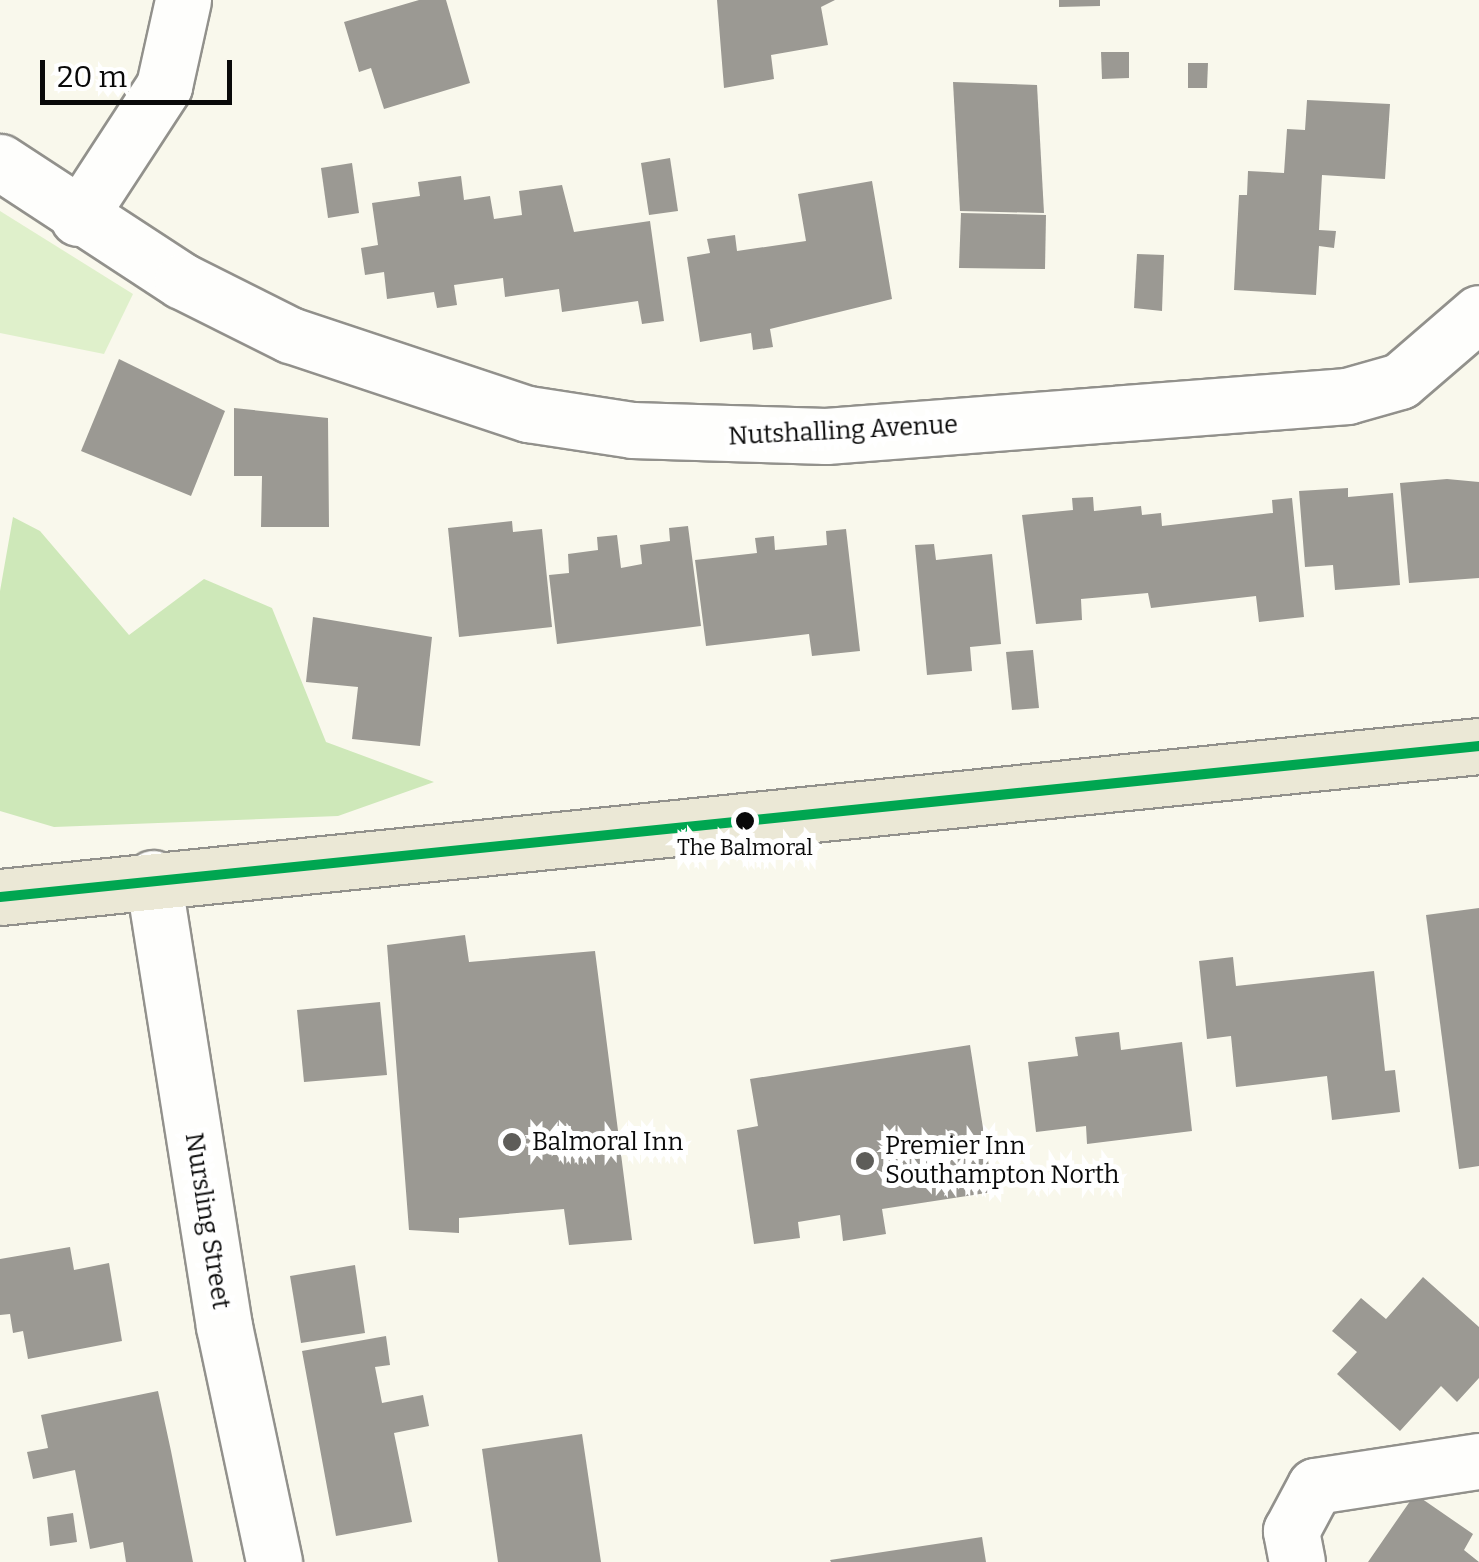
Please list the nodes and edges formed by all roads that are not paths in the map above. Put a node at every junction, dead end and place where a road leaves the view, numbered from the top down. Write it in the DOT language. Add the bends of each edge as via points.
graph roads {
  1 [pos="183,0"];
  2 [pos="0,162"];
  3 [pos="78,218"];
  4 [pos="1479,312"];
  5 [pos="1479,746"];
  6 [pos="153,878"];
  7 [pos="0,897"];
  8 [pos="1479,1461"];
  9 [pos="274,1562"];
  10 [pos="1296,1562"];
  1 -- 3 [label="street" via="164,86"];
  2 -- 3 [label="street, Nutshalling Avenue"];
  3 -- 4 [label="street, Nutshalling Avenue" via="182,282 406,380 528,414 712,436 826,436 1346,396 1400,381"];
  5 -- 6 [label="main road" via="887,813"];
  6 -- 7 [label="main road"];
  6 -- 9 [label="street, Nursling Street" via="224,1326"];
  8 -- 10 [label="street" via="1314,1486 1292,1530"];
}
